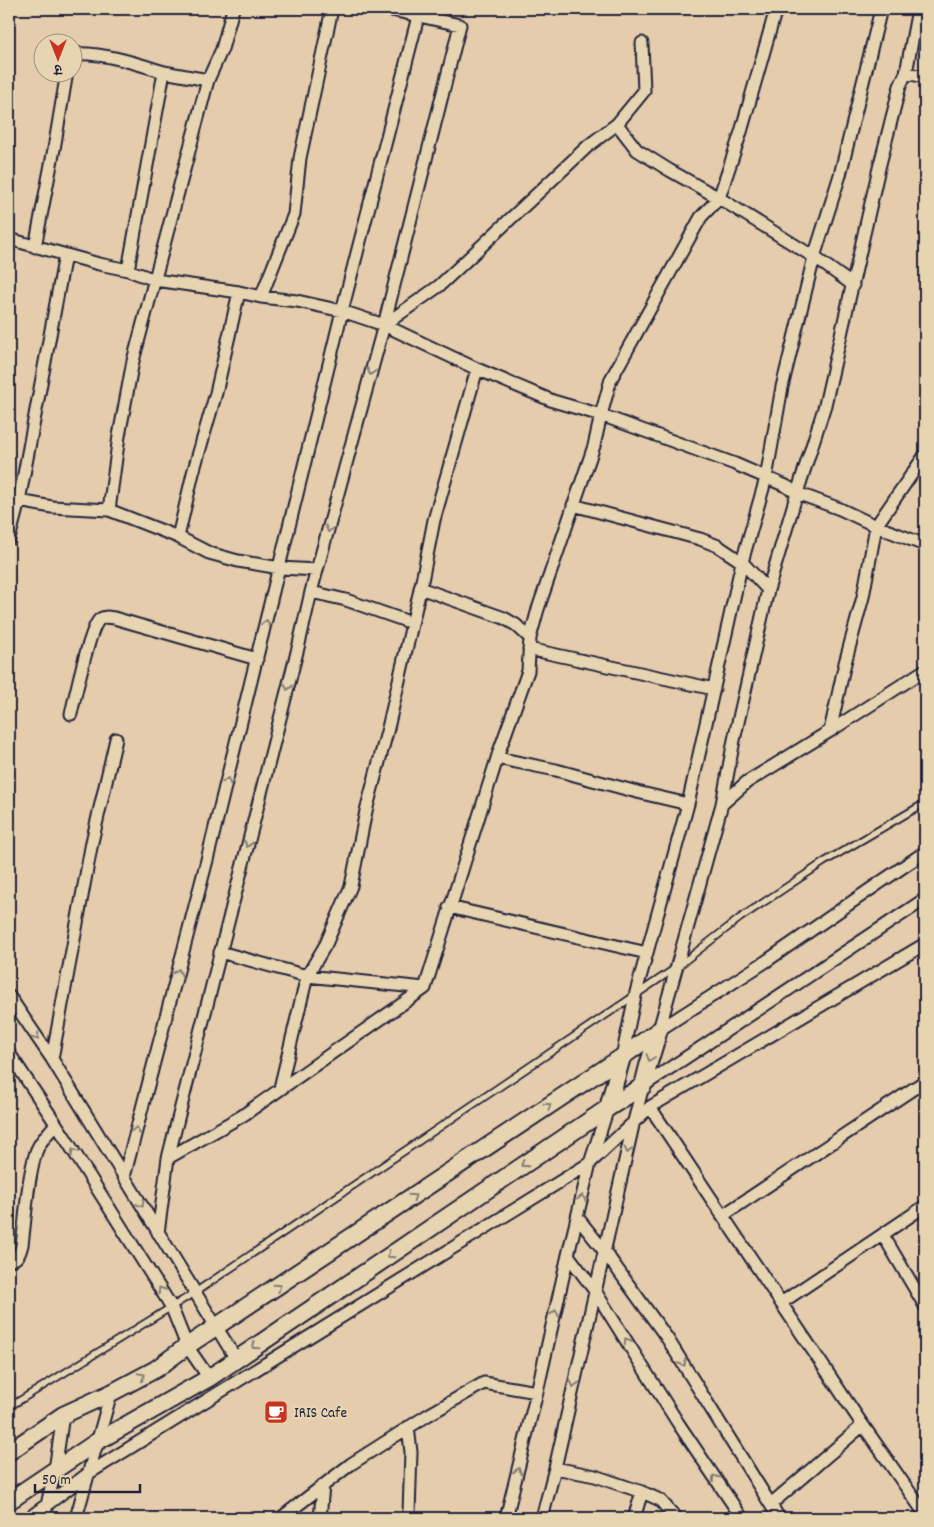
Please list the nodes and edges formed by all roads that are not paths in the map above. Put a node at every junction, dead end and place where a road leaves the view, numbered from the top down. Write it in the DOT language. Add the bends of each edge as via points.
graph roads {
  1 [pos="233,9"];
  2 [pos="332,9"];
  3 [pos="387,9"];
  4 [pos="776,9"];
  5 [pos="881,9"];
  6 [pos="918,9"];
  7 [pos="419,13"];
  8 [pos="642,43"];
  9 [pos="82,54"];
  10 [pos="164,72"];
  11 [pos="906,73"];
  12 [pos="925,77"];
  13 [pos="208,80"];
  14 [pos="65,82"];
  15 [pos="617,124"];
  16 [pos="719,198"];
  17 [pos="9,239"];
  18 [pos="35,247"];
  19 [pos="65,255"];
  20 [pos="814,258"];
  21 [pos="128,270"];
  22 [pos="155,280"];
  23 [pos="853,285"];
  24 [pos="239,292"];
  25 [pos="261,297"];
  26 [pos="342,311"];
  27 [pos="384,325"];
  28 [pos="477,369"];
  29 [pos="601,415"];
  30 [pos="925,455"];
  31 [pos="766,478"];
  32 [pos="797,493"];
  33 [pos="19,501"];
  34 [pos="574,505"];
  35 [pos="109,510"];
  36 [pos="876,526"];
  37 [pos="178,538"];
  38 [pos="9,539"];
  39 [pos="925,545"];
  40 [pos="742,562"];
  41 [pos="280,568"];
  42 [pos="317,570"];
  43 [pos="420,588"];
  44 [pos="768,590"];
  45 [pos="311,592"];
  46 [pos="412,623"];
  47 [pos="529,644"];
  48 [pos="257,659"];
  49 [pos="925,670"];
  50 [pos="714,689"];
  51 [pos="71,714"];
  52 [pos="830,731"];
  53 [pos="116,738"];
  54 [pos="497,758"];
  55 [pos="925,803"];
  56 [pos="688,804"];
  57 [pos="722,804"];
  58 [pos="925,852"];
  59 [pos="925,899"];
  60 [pos="450,907"];
  61 [pos="925,944"];
  62 [pos="220,952"];
  63 [pos="647,953"];
  64 [pos="677,967"];
  65 [pos="308,976"];
  66 [pos="425,988"];
  67 [pos="9,996"];
  68 [pos="635,996"];
  69 [pos="659,1030"];
  70 [pos="9,1053"];
  71 [pos="622,1058"];
  72 [pos="52,1059"];
  73 [pos="925,1081"];
  74 [pos="644,1086"];
  75 [pos="280,1088"];
  76 [pos="650,1107"];
  77 [pos="608,1108"];
  78 [pos="634,1120"];
  79 [pos="56,1124"];
  80 [pos="168,1158"];
  81 [pos="590,1163"];
  82 [pos="124,1177"];
  83 [pos="925,1206"];
  84 [pos="722,1216"];
  85 [pos="577,1217"];
  86 [pos="158,1233"];
  87 [pos="883,1235"];
  88 [pos="605,1252"];
  89 [pos="568,1255"];
  90 [pos="9,1260"];
  91 [pos="595,1291"];
  92 [pos="194,1293"];
  93 [pos="782,1303"];
  94 [pos="171,1306"];
  95 [pos="925,1306"];
  96 [pos="217,1327"];
  97 [pos="188,1346"];
  98 [pos="236,1359"];
  99 [pos="209,1378"];
  100 [pos="538,1392"];
  101 [pos="111,1393"];
  102 [pos="9,1407"];
  103 [pos="63,1415"];
  104 [pos="863,1425"];
  105 [pos="408,1427"];
  106 [pos="98,1441"];
  107 [pos="9,1452"];
  108 [pos="555,1468"];
  109 [pos="55,1470"];
  110 [pos="89,1473"];
  111 [pos="323,1486"];
  112 [pos="642,1492"];
  113 [pos="9,1501"];
  114 [pos="771,1504"];
  115 [pos="46,1506"];
  116 [pos="925,1514"];
  117 [pos="29,1518"];
  118 [pos="44,1518"];
  119 [pos="76,1518"];
  120 [pos="281,1518"];
  121 [pos="320,1518"];
  122 [pos="407,1518"];
  123 [pos="506,1518"];
  124 [pos="542,1518"];
  125 [pos="634,1518"];
  126 [pos="676,1518"];
  127 [pos="742,1518"];
  128 [pos="779,1518"];
  1 -- 13 [label="street" via="222,49"];
  2 -- 25 [label="street" via="300,158 294,214"];
  3 -- 7 [label="street"];
  4 -- 16 [label="street" via="742,132"];
  5 -- 20 [label="street" via="840,175"];
  6 -- 11 [label="street"];
  7 -- 26 [label="street"];
  7 -- 27 [label="street" via="460,25"];
  8 -- 15 [label="street" via="644,91"];
  9 -- 10 [label="street" via="132,62"];
  10 -- 13 [label="street"];
  10 -- 21 [label="street"];
  11 -- 12 [label="street"];
  11 -- 23 [label="street" via="879,168"];
  13 -- 22 [label="street"];
  14 -- 18 [label="street"];
  15 -- 16 [label="street" via="637,150"];
  15 -- 27 [label="street" via="588,146 439,286"];
  16 -- 20 [label="street"];
  16 -- 29 [label="street" via="701,217 611,379"];
  17 -- 18 [label="street"];
  18 -- 19 [label="street"];
  19 -- 21 [label="street"];
  19 -- 33 [label="street"];
  20 -- 23 [label="street"];
  20 -- 31 [label="street" via="782,387"];
  21 -- 22 [label="street"];
  22 -- 24 [label="street"];
  22 -- 35 [label="street" via="133,361"];
  23 -- 32 [label="street" via="825,405"];
  24 -- 25 [label="street"];
  24 -- 37 [label="street"];
  25 -- 26 [label="street"];
  26 -- 27 [label="street"];
  26 -- 41 [label="street"];
  27 -- 28 [label="street"];
  27 -- 42 [label="street, one-way"];
  28 -- 29 [label="street" via="552,401"];
  28 -- 43 [label="street" via="434,520"];
  29 -- 31 [label="street"];
  29 -- 34 [label="street"];
  30 -- 36 [label="street"];
  31 -- 32 [label="street"];
  31 -- 40 [label="street"];
  32 -- 36 [label="street"];
  32 -- 44 [label="street"];
  33 -- 35 [label="street" via="52,507"];
  33 -- 38 [label="street"];
  34 -- 40 [label="street" via="700,539 718,546"];
  34 -- 47 [label="street"];
  35 -- 37 [label="street"];
  36 -- 39 [label="street"];
  36 -- 52 [label="street" via="863,597"];
  37 -- 41 [label="street" via="238,562"];
  40 -- 44 [label="street"];
  40 -- 50 [label="street"];
  41 -- 42 [label="street"];
  48 -- 41 [label="street, one-way"];
  42 -- 45 [label="street"];
  43 -- 46 [label="street"];
  43 -- 47 [label="street" via="504,618 516,625"];
  44 -- 57 [label="street"];
  45 -- 46 [label="street" via="346,600"];
  45 -- 62 [label="street, one-way"];
  46 -- 65 [label="street" via="351,886"];
  47 -- 50 [label="street"];
  47 -- 54 [label="street" via="528,672"];
  48 -- 51 [label="street" via="104,617 98,621 91,636"];
  82 -- 48 [label="street, one-way"];
  49 -- 52 [label="street"];
  50 -- 56 [label="street"];
  52 -- 57 [label="street" via="747,782"];
  53 -- 72 [label="street" via="92,842"];
  54 -- 56 [label="street"];
  54 -- 60 [label="street"];
  55 -- 64 [label="lane" via="816,867 740,918"];
  56 -- 63 [label="street"];
  57 -- 64 [label="street"];
  58 -- 69 [label="street"];
  59 -- 74 [label="street"];
  60 -- 63 [label="street"];
  60 -- 66 [label="street"];
  61 -- 76 [label="street"];
  62 -- 65 [label="street"];
  62 -- 80 [label="street"];
  63 -- 68 [label="street"];
  64 -- 68 [label="lane"];
  64 -- 69 [label="street"];
  65 -- 66 [label="street"];
  65 -- 75 [label="street"];
  66 -- 75 [label="street"];
  67 -- 72 [label="street, one-way"];
  68 -- 71 [label="street"];
  68 -- 92 [label="lane"];
  69 -- 71 [label="street"];
  69 -- 74 [label="street, one-way"];
  70 -- 79 [label="street"];
  71 -- 77 [label="street"];
  96 -- 71 [label="street, one-way"];
  72 -- 82 [label="street"];
  73 -- 84 [label="street"];
  74 -- 77 [label="street"];
  74 -- 78 [label="street"];
  75 -- 80 [label="street" via="242,1116"];
  76 -- 78 [label="street"];
  76 -- 84 [label="street"];
  77 -- 81 [label="street"];
  77 -- 98 [label="street, one-way"];
  78 -- 81 [label="street"];
  78 -- 88 [label="street, one-way"];
  79 -- 90 [label="street" via="36,1151 22,1245 19,1255"];
  94 -- 79 [label="street, one-way"];
  80 -- 86 [label="street"];
  85 -- 81 [label="street, one-way"];
  81 -- 110 [label="street"];
  82 -- 86 [label="street, one-way"];
  83 -- 87 [label="street"];
  84 -- 93 [label="street"];
  85 -- 88 [label="street"];
  85 -- 89 [label="street"];
  86 -- 92 [label="street"];
  87 -- 93 [label="street"];
  87 -- 95 [label="street"];
  88 -- 91 [label="street"];
  88 -- 114 [label="street, one-way" via="667,1338"];
  89 -- 91 [label="street"];
  100 -- 89 [label="street, one-way"];
  91 -- 108 [label="street, one-way"];
  127 -- 91 [label="street, one-way"];
  92 -- 94 [label="lane"];
  92 -- 96 [label="street"];
  93 -- 104 [label="street"];
  94 -- 97 [label="street"];
  94 -- 102 [label="lane"];
  96 -- 97 [label="street"];
  96 -- 98 [label="street"];
  97 -- 99 [label="street"];
  101 -- 97 [label="street, one-way" via="156,1370"];
  98 -- 99 [label="street"];
  99 -- 106 [label="street"];
  100 -- 105 [label="street" via="484,1383"];
  123 -- 100 [label="street, one-way"];
  101 -- 103 [label="street"];
  101 -- 106 [label="street"];
  103 -- 107 [label="street"];
  103 -- 109 [label="street"];
  104 -- 114 [label="street"];
  104 -- 116 [label="street"];
  105 -- 111 [label="street"];
  105 -- 122 [label="street"];
  106 -- 109 [label="street"];
  106 -- 110 [label="street"];
  108 -- 112 [label="street" via="595,1476"];
  108 -- 124 [label="street"];
  109 -- 113 [label="street"];
  109 -- 115 [label="street"];
  110 -- 115 [label="street"];
  110 -- 119 [label="street"];
  111 -- 120 [label="street"];
  111 -- 121 [label="street"];
  112 -- 125 [label="street"];
  112 -- 126 [label="street" via="660,1500"];
  114 -- 128 [label="street"];
  115 -- 117 [label="street"];
  115 -- 118 [label="street"];
}
